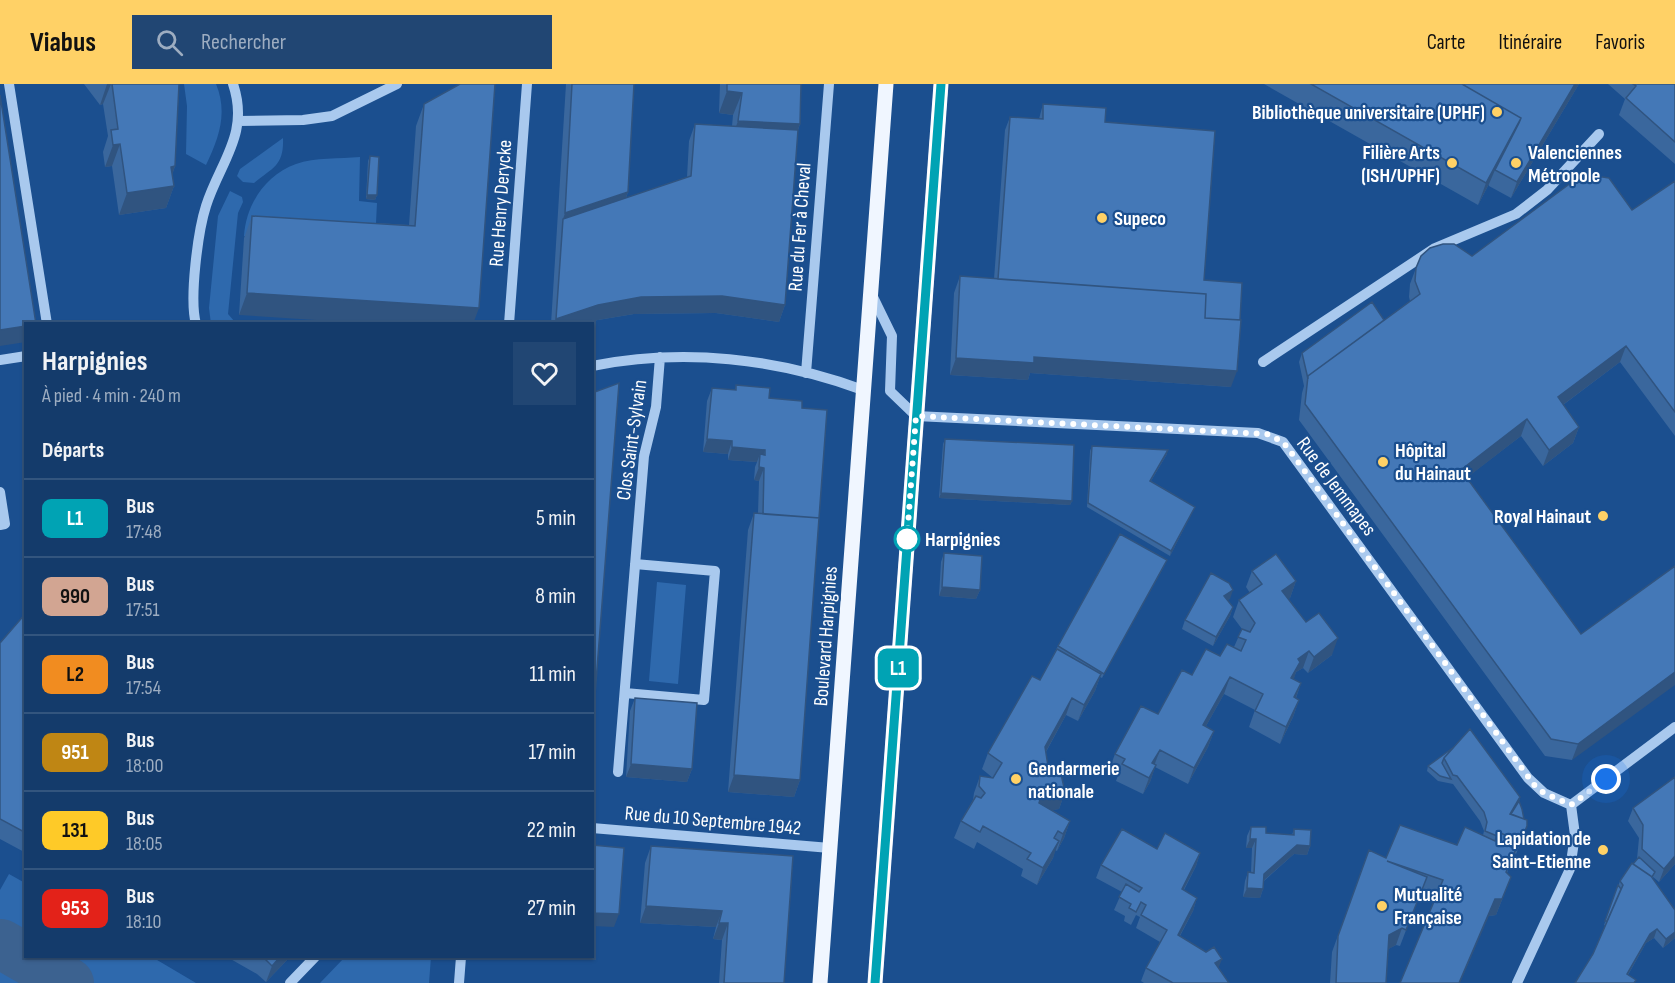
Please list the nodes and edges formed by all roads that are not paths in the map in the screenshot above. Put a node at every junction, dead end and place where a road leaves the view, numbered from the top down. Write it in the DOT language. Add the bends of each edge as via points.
graph roads {
  1 [pos="9,84"];
  2 [pos="233,84"];
  3 [pos="397,84"];
  4 [pos="527,84"];
  5 [pos="829,84"];
  6 [pos="886,84"];
  7 [pos="941,84"];
  8 [pos="238,121"];
  9 [pos="1599,134"];
  10 [pos="871,292"];
  11 [pos="47,322"];
  12 [pos="196,322"];
  13 [pos="509,322"];
  14 [pos="24,356"];
  15 [pos="660,357"];
  16 [pos="0,360"];
  17 [pos="1263,362"];
  18 [pos="594,366"];
  19 [pos="806,373"];
  20 [pos="863,390"];
  21 [pos="916,416"];
  22 [pos="0,492"];
  23 [pos="0,525"];
  24 [pos="635,564"];
  25 [pos="625,693"];
  26 [pos="1675,727"];
  27 [pos="618,772"];
  28 [pos="1571,805"];
  29 [pos="594,828"];
  30 [pos="830,848"];
  31 [pos="314,958"];
  32 [pos="461,958"];
  33 [pos="290,983"];
  34 [pos="459,983"];
  35 [pos="820,983"];
  36 [pos="875,983"];
  37 [pos="1517,983"];
  1 -- 11 [label="street"];
  2 -- 8 [label="street"];
  3 -- 8 [label="street" via="332,116"];
  4 -- 13 [label="street, Rue Henry Derycke"];
  5 -- 19 [label="street, Rue du Fer à Cheval"];
  6 -- 10 [label="main road, Boulevard Harpignies"];
  7 -- 21 [label="main road"];
  8 -- 12 [label="street" via="233,146 202,220 194,299"];
  9 -- 17 [label="street" via="1547,190 1516,214 1435,248"];
  10 -- 20 [label="main road, Boulevard Harpignies"];
  10 -- 21 [label="street, Boulevard Harpignies" via="892,336 890,391"];
  14 -- 16 [label="street"];
  15 -- 18 [label="street"];
  15 -- 19 [label="street" via="725,359"];
  15 -- 24 [label="street, Clos Saint-Sylvain" via="656,407 644,456"];
  19 -- 20 [label="street"];
  20 -- 30 [label="main road, Boulevard Harpignies"];
  21 -- 28 [label="street, Rue de Jemmapes" via="1276,437 1528,777 1544,793"];
  21 -- 36 [label="main road"];
  22 -- 23 [label="street" via="5,524"];
  24 -- 25 [label="street, Clos Saint-Sylvain"];
  24 -- 25 [label="street" via="715,571 704,700"];
  25 -- 27 [label="street, Clos Saint-Sylvain"];
  26 -- 28 [label="street"];
  28 -- 37 [label="street" via="1575,835 1572,863"];
  29 -- 30 [label="street, Rue du 10 Septembre 1942"];
  30 -- 35 [label="main road, Boulevard Harpignies"];
  31 -- 33 [label="street"];
  32 -- 34 [label="street"];
}
